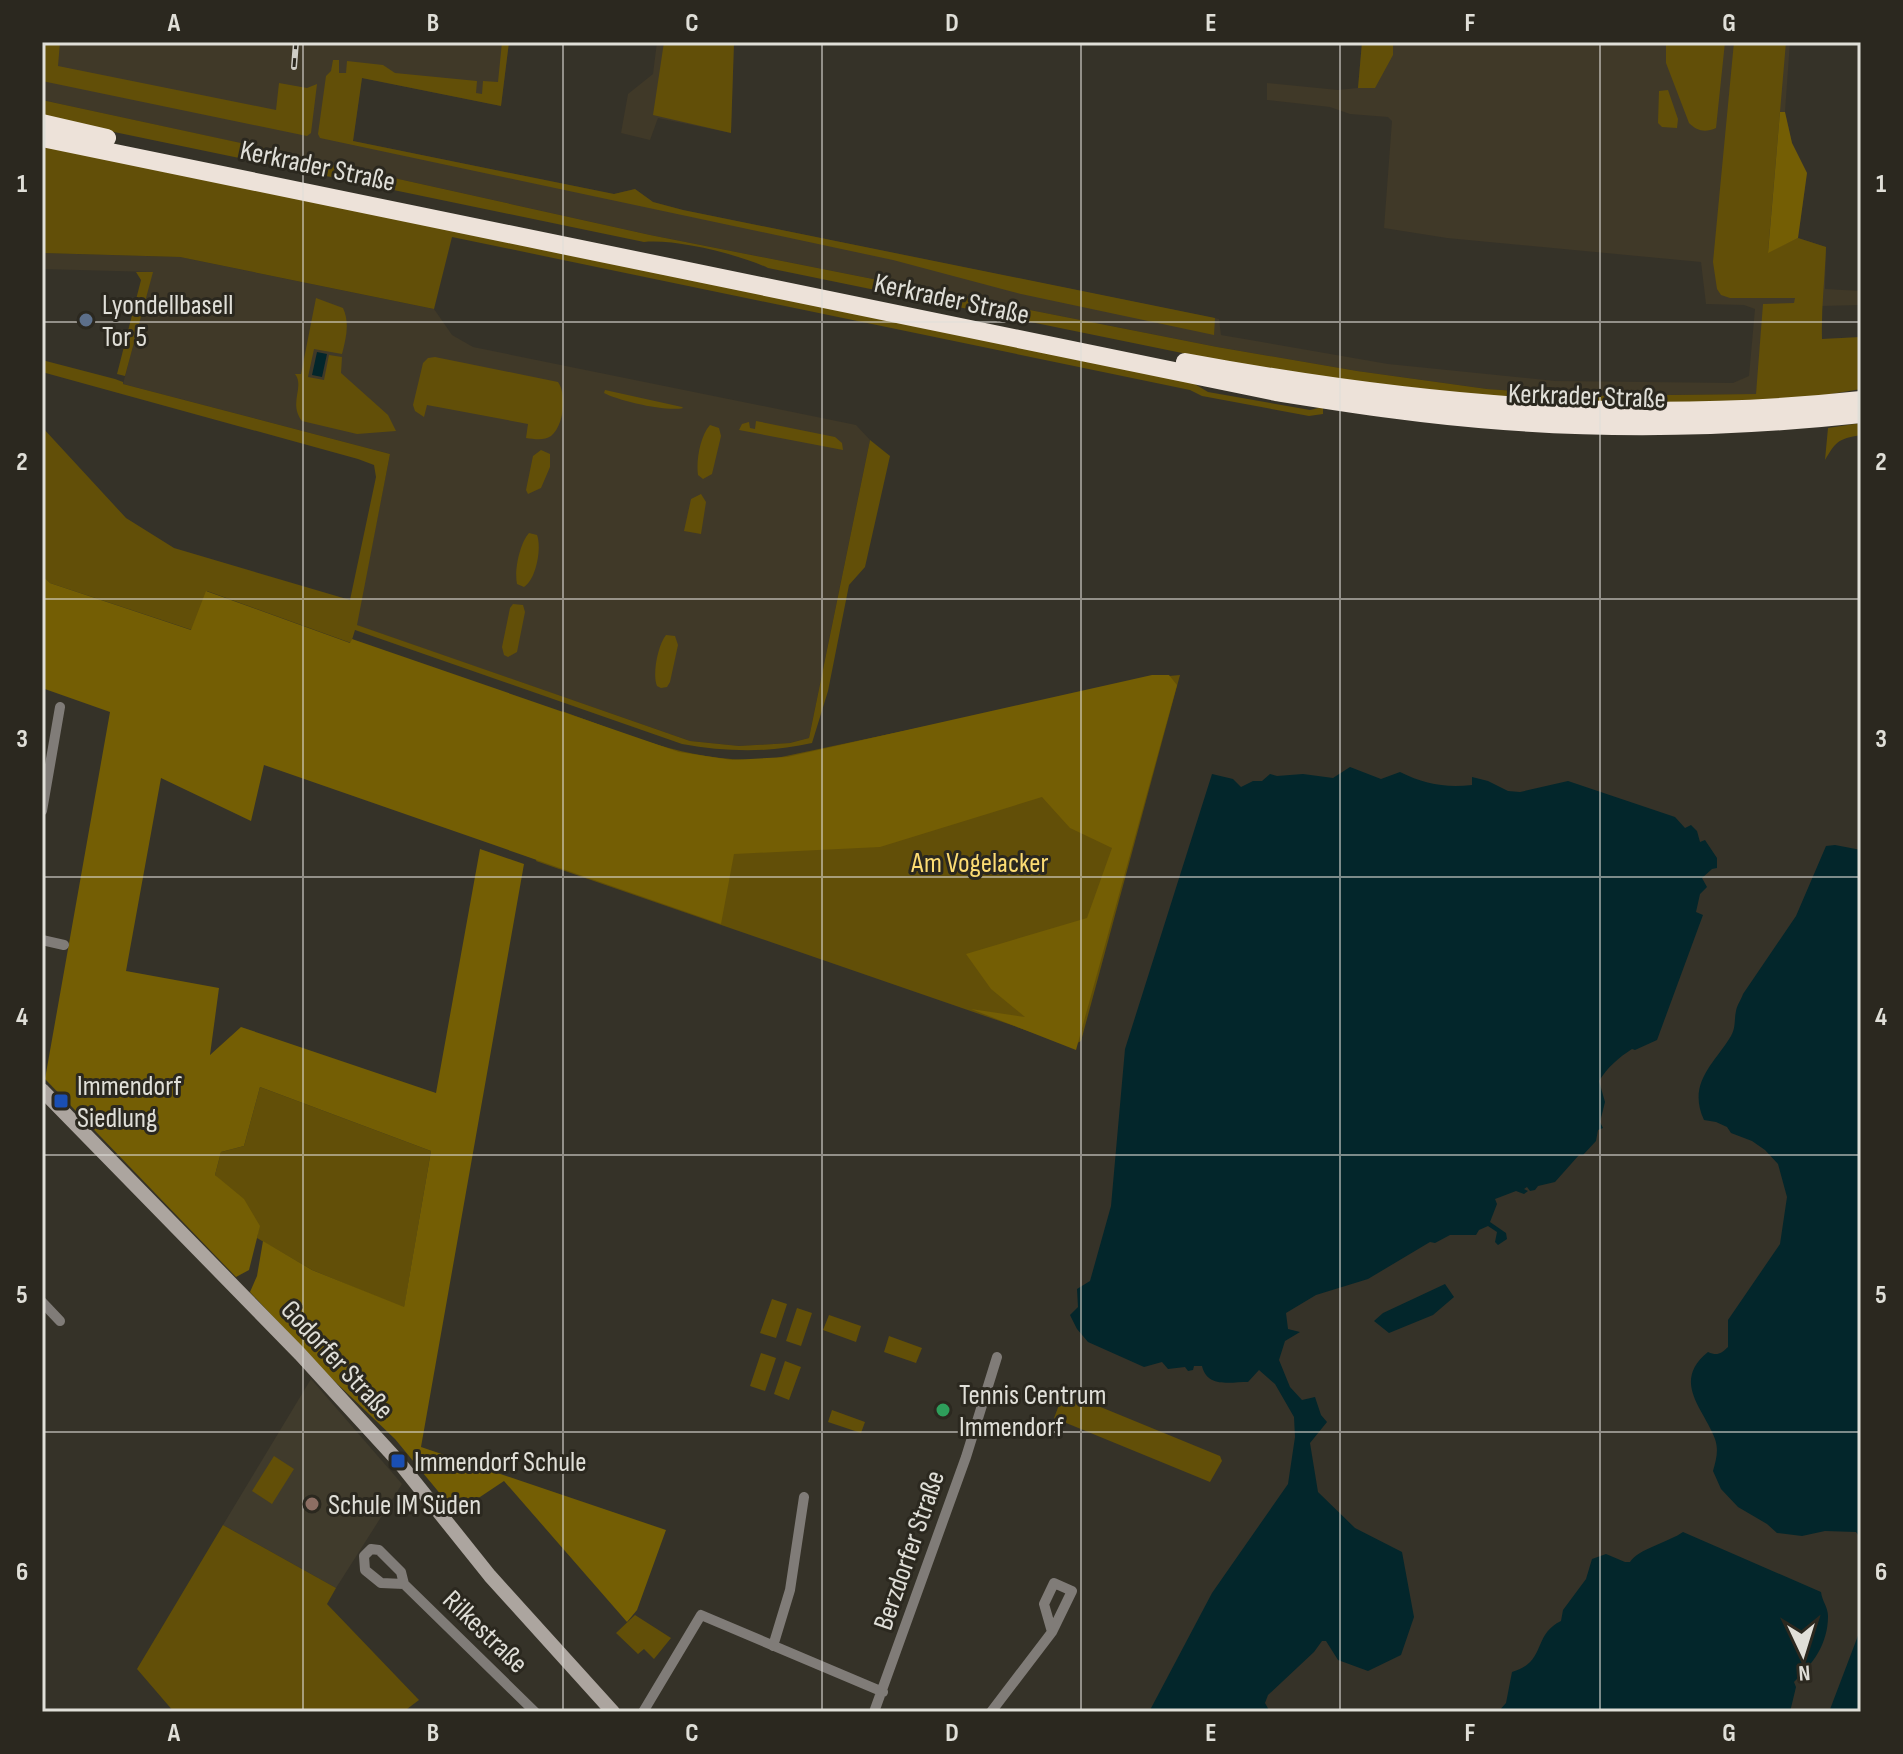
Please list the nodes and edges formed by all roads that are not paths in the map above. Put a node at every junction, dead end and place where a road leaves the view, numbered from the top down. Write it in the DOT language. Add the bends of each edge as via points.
graph roads {
  1 [pos="42,125"];
  2 [pos="42,138"];
  3 [pos="1861,400"];
  4 [pos="1861,414"];
  5 [pos="60,707"];
  6 [pos="42,811"];
  7 [pos="42,940"];
  8 [pos="64,945"];
  9 [pos="42,1090"];
  10 [pos="42,1302"];
  11 [pos="60,1321"];
  12 [pos="997,1357"];
  13 [pos="804,1497"];
  14 [pos="404,1584"];
  15 [pos="1052,1632"];
  16 [pos="773,1646"];
  17 [pos="883,1692"];
  18 [pos="609,1710"];
  19 [pos="535,1712"];
  20 [pos="643,1712"];
  21 [pos="874,1712"];
  22 [pos="991,1712"];
  1 -- 3 [label="highway, Kerkrader Straße" via="1276,379 1499,407 1587,411 1661,413"];
  2 -- 4 [label="highway, Kerkrader Straße" via="1291,395 1414,413 1587,426 1735,424"];
  5 -- 6 [label="street"];
  7 -- 8 [label="street"];
  9 -- 18 [label="street, Godorfer Straße" via="398,1461 490,1576"];
  10 -- 11 [label="street"];
  12 -- 17 [label="street, Berzdorfer Straße"];
  13 -- 16 [label="street" via="790,1590"];
  14 -- 19 [label="street, Rilkestraße"];
  15 -- 22 [label="street"];
  16 -- 17 [label="street"];
  16 -- 20 [label="street" via="701,1615"];
  17 -- 21 [label="street, Berzdorfer Straße"];
}
